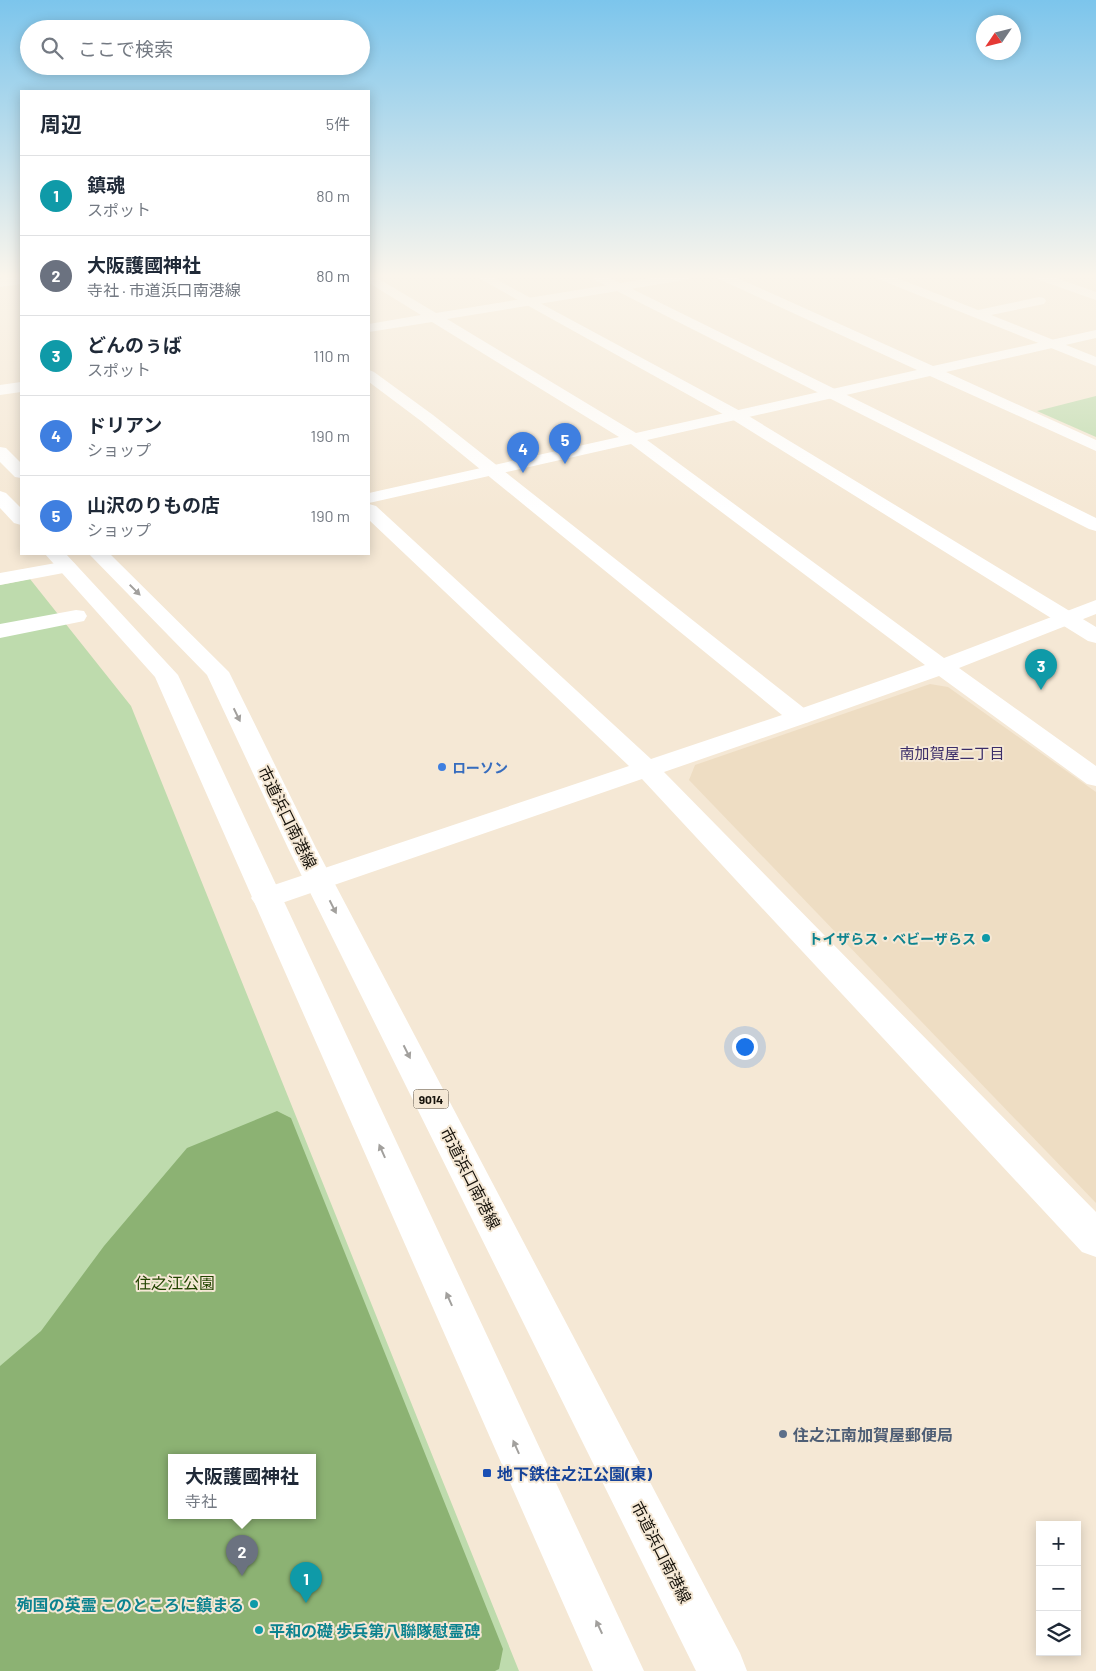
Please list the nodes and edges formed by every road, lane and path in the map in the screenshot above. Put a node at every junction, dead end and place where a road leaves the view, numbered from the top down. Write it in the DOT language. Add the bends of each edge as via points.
graph roads {
  1 [pos="495,354"];
  2 [pos="624,354"];
  3 [pos="754,354"];
  4 [pos="894,354"];
  5 [pos="1007,354"];
  6 [pos="1076,354"];
  7 [pos="1096,362"];
  8 [pos="931,371"];
  9 [pos="370,377"];
  10 [pos="20,386"];
  11 [pos="0,390"];
  12 [pos="833,393"];
  13 [pos="736,415"];
  14 [pos="635,439"];
  15 [pos="1096,446"];
  16 [pos="0,452"];
  17 [pos="490,470"];
  18 [pos="20,473"];
  19 [pos="0,497"];
  20 [pos="370,498"];
  21 [pos="370,511"];
  22 [pos="20,518"];
  23 [pos="1096,525"];
  24 [pos="105,555"];
  25 [pos="61,560"];
  26 [pos="0,579"];
  27 [pos="1096,606"];
  28 [pos="76,616"];
  29 [pos="1066,618"];
  30 [pos="0,631"];
  31 [pos="1096,636"];
  32 [pos="942,667"];
  33 [pos="800,717"];
  34 [pos="646,768"];
  35 [pos="1096,778"];
  36 [pos="319,880"];
  37 [pos="266,898"];
  38 [pos="1096,1239"];
  39 [pos="619,1671"];
  40 [pos="722,1671"];
  1 -- 14 [label="street"];
  2 -- 13 [label="street"];
  3 -- 12 [label="street"];
  4 -- 8 [label="street"];
  5 -- 8 [label="street"];
  6 -- 7 [label="street"];
  8 -- 12 [label="street"];
  8 -- 15 [label="street"];
  9 -- 17 [label="street"];
  10 -- 11 [label="street"];
  12 -- 13 [label="street"];
  12 -- 23 [label="street"];
  13 -- 14 [label="street"];
  13 -- 29 [label="street"];
  14 -- 17 [label="street"];
  14 -- 32 [label="street"];
  16 -- 18 [label="street"];
  17 -- 20 [label="street"];
  17 -- 33 [label="street"];
  19 -- 22 [label="street"];
  21 -- 34 [label="street"];
  24 -- 36 [label="street, 市道浜口南港線 / 9014, one-way" via="217,672"];
  25 -- 26 [label="street"];
  25 -- 37 [label="street" via="166,675"];
  27 -- 29 [label="street"];
  28 -- 30 [label="street"];
  29 -- 31 [label="street"];
  29 -- 32 [label="street"];
  32 -- 33 [label="street"];
  32 -- 35 [label="street"];
  33 -- 34 [label="street"];
  34 -- 36 [label="street"];
  34 -- 38 [label="street"];
  36 -- 37 [label="street"];
  36 -- 40 [label="street, 市道浜口南港線 / 9014, one-way"];
  39 -- 37 [label="street, one-way"];
}
